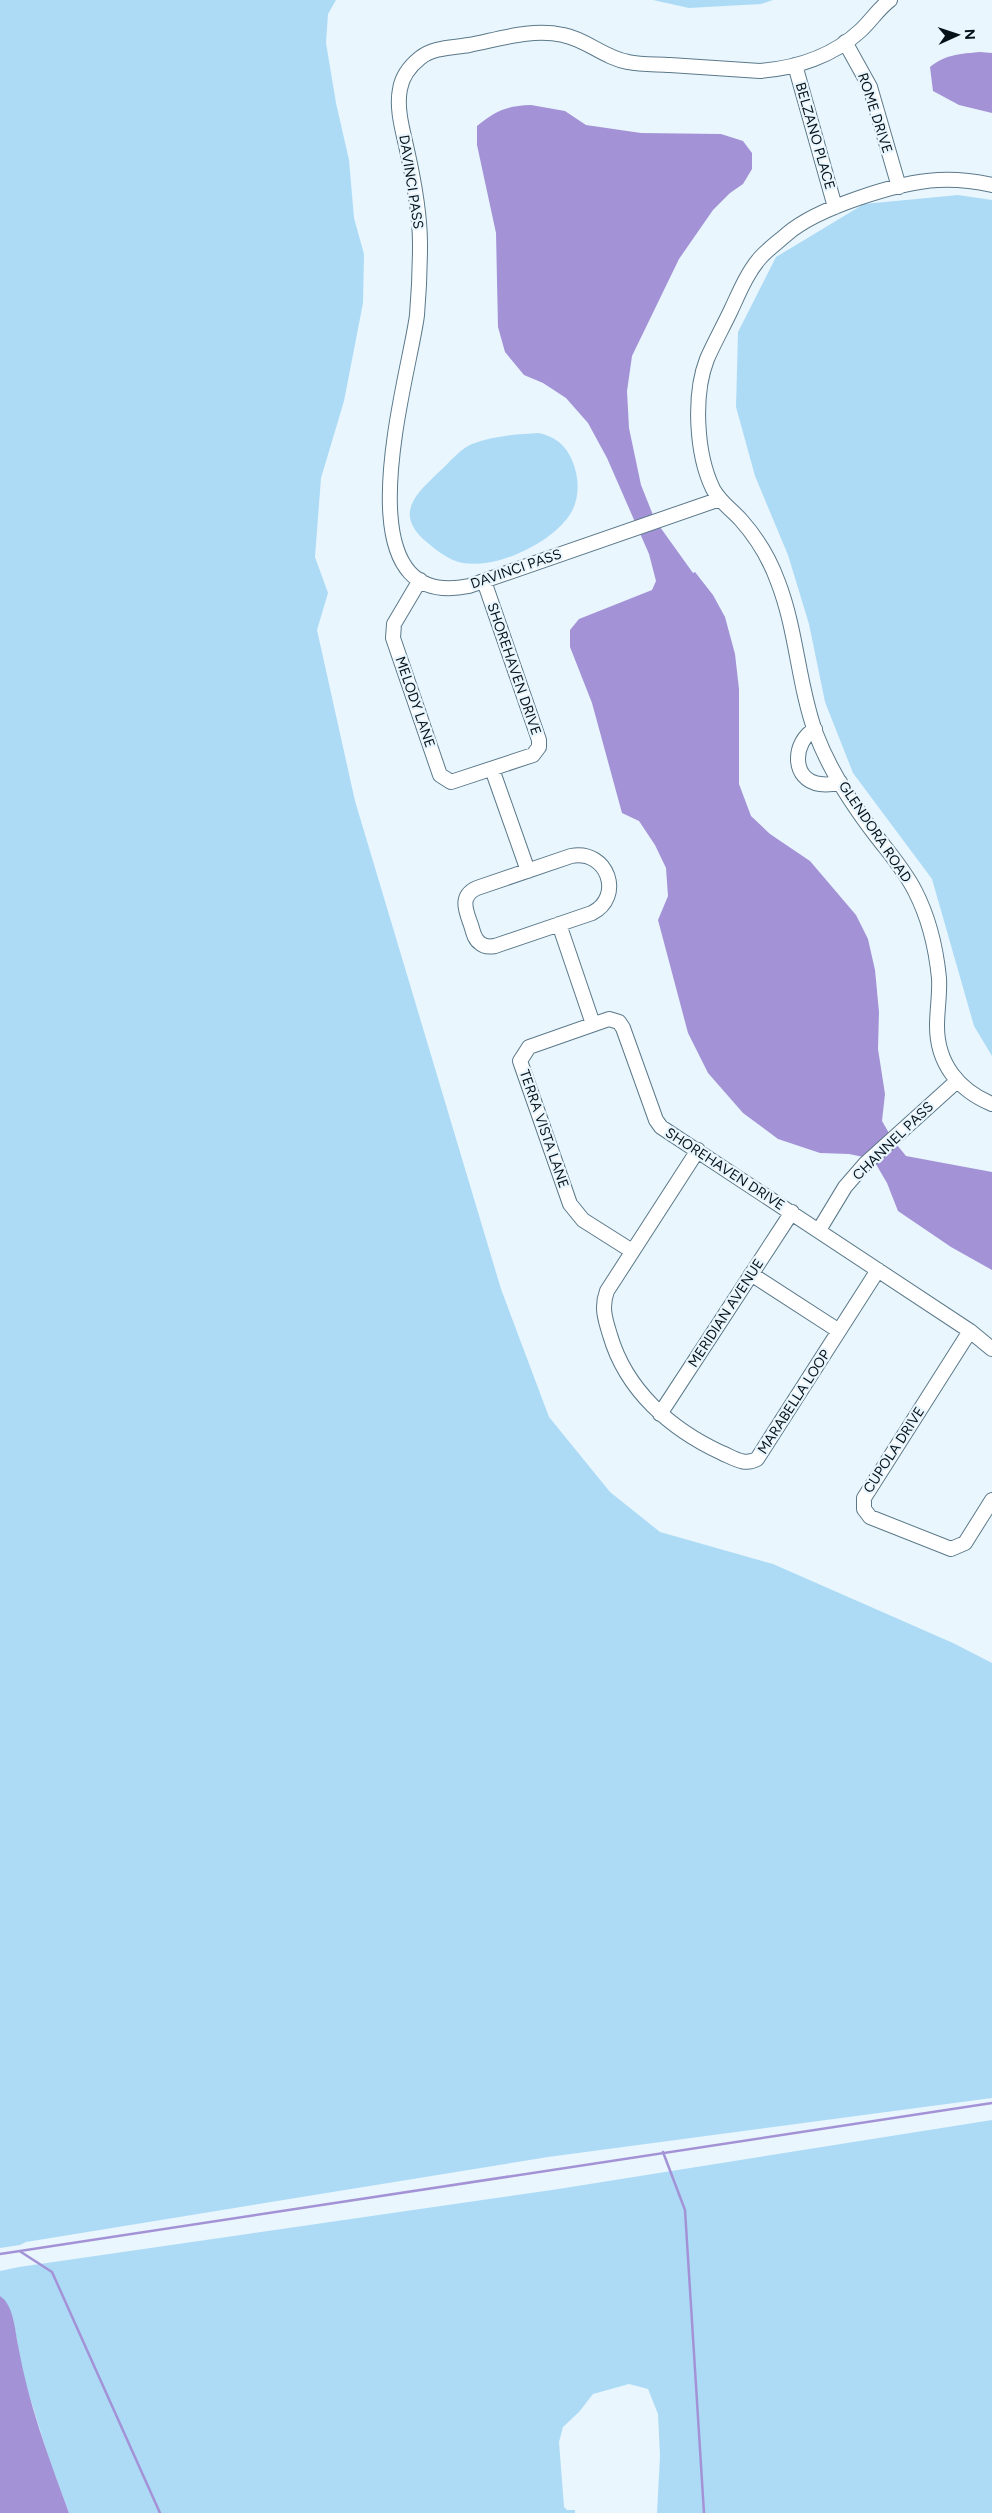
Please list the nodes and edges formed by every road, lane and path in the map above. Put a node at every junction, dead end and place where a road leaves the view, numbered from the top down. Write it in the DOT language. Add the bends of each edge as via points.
graph roads {
  1 [pos="890,0"];
  2 [pos="845,42"];
  3 [pos="795,65"];
  4 [pos="992,185"];
  5 [pos="899,187"];
  6 [pos="835,207"];
  7 [pos="720,499"];
  8 [pos="420,580"];
  9 [pos="484,581"];
  10 [pos="815,729"];
  11 [pos="492,769"];
  12 [pos="840,782"];
  13 [pos="528,871"];
  14 [pos="559,924"];
  15 [pos="593,1024"];
  16 [pos="957,1081"];
  17 [pos="992,1104"];
  18 [pos="698,1150"];
  19 [pos="792,1212"];
  20 [pos="819,1230"];
  21 [pos="632,1251"];
  22 [pos="878,1270"];
  23 [pos="751,1274"];
  24 [pos="839,1331"];
  25 [pos="970,1331"];
  26 [pos="992,1349"];
  27 [pos="660,1414"];
  28 [pos="992,1500"];
  1 -- 2 [label="street, DAVINCI PASS"];
  2 -- 3 [label="street, DAVINCI PASS" via="834,51"];
  2 -- 5 [label="street, ROME DRIVE" via="870,87"];
  3 -- 6 [label="street, BELZANO PLACE"];
  3 -- 8 [label="street, DAVINCI PASS" via="760,71 627,62 577,39 544,34 509,36 432,51 408,71 398,102 414,181 420,228 420,268 417,316 394,427 389,476 398,555"];
  4 -- 5 [label="street, GLENDORA ROAD" via="969,180 938,180"];
  5 -- 6 [label="street, GLENDORA ROAD"];
  6 -- 7 [label="street, GLENDORA ROAD" via="798,224 760,258 745,279 706,362 701,385 699,437 704,461"];
  7 -- 9 [label="street, DAVINCI PASS"];
  7 -- 10 [label="street, GLENDORA ROAD" via="752,534 777,579"];
  8 -- 9 [label="street, DAVINCI PASS" via="458,588"];
  8 -- 11 [label="street, MELODY LANE" via="394,624 393,638 440,775 451,782"];
  9 -- 11 [label="street, SHOREHAVEN DRIVE" via="539,744 533,755"];
  10 -- 12 [label="street, GLENDORA ROAD"];
  10 -- 12 [label="street" via="799,745 800,767 807,778 819,784"];
  11 -- 13 [label="street"];
  12 -- 16 [label="street, GLENDORA ROAD" via="905,874 925,914 938,970 939,1050"];
  13 -- 14 [label="street" via="579,855 597,860 605,869 609,888 600,907"];
  13 -- 14 [label="street" via="470,892 465,908 476,940 482,945 492,946"];
  14 -- 15 [label="street"];
  15 -- 18 [label="street, SHOREHAVEN DRIVE" via="609,1019 621,1024 656,1120 661,1127"];
  15 -- 21 [label="street, TERRA VISTA LANE" via="529,1047 521,1056 521,1065 570,1204 583,1220"];
  16 -- 17 [label="street, GLENDORA ROAD" via="969,1092"];
  16 -- 20 [label="street, CHANNEL PASS" via="865,1164"];
  18 -- 19 [label="street, SHOREHAVEN DRIVE"];
  18 -- 21 [label="street, MARABELLA LOOP"];
  19 -- 20 [label="street, SHOREHAVEN DRIVE"];
  19 -- 23 [label="street, MERIDIAN AVENUE"];
  20 -- 22 [label="street, SHOREHAVEN DRIVE"];
  21 -- 27 [label="street, MARABELLA LOOP" via="607,1291 604,1317 629,1377"];
  22 -- 24 [label="street, MARABELLA LOOP"];
  22 -- 25 [label="street, SHOREHAVEN DRIVE"];
  23 -- 24 [label="street"];
  23 -- 27 [label="street, MERIDIAN AVENUE"];
  24 -- 27 [label="street, MARABELLA LOOP" via="760,1455 752,1461 742,1462 711,1448"];
  25 -- 26 [label="street, SHOREHAVEN DRIVE"];
  25 -- 28 [label="street, CUPOLA DRIVE" via="864,1498 863,1505 870,1517 950,1549 965,1543"];
}
